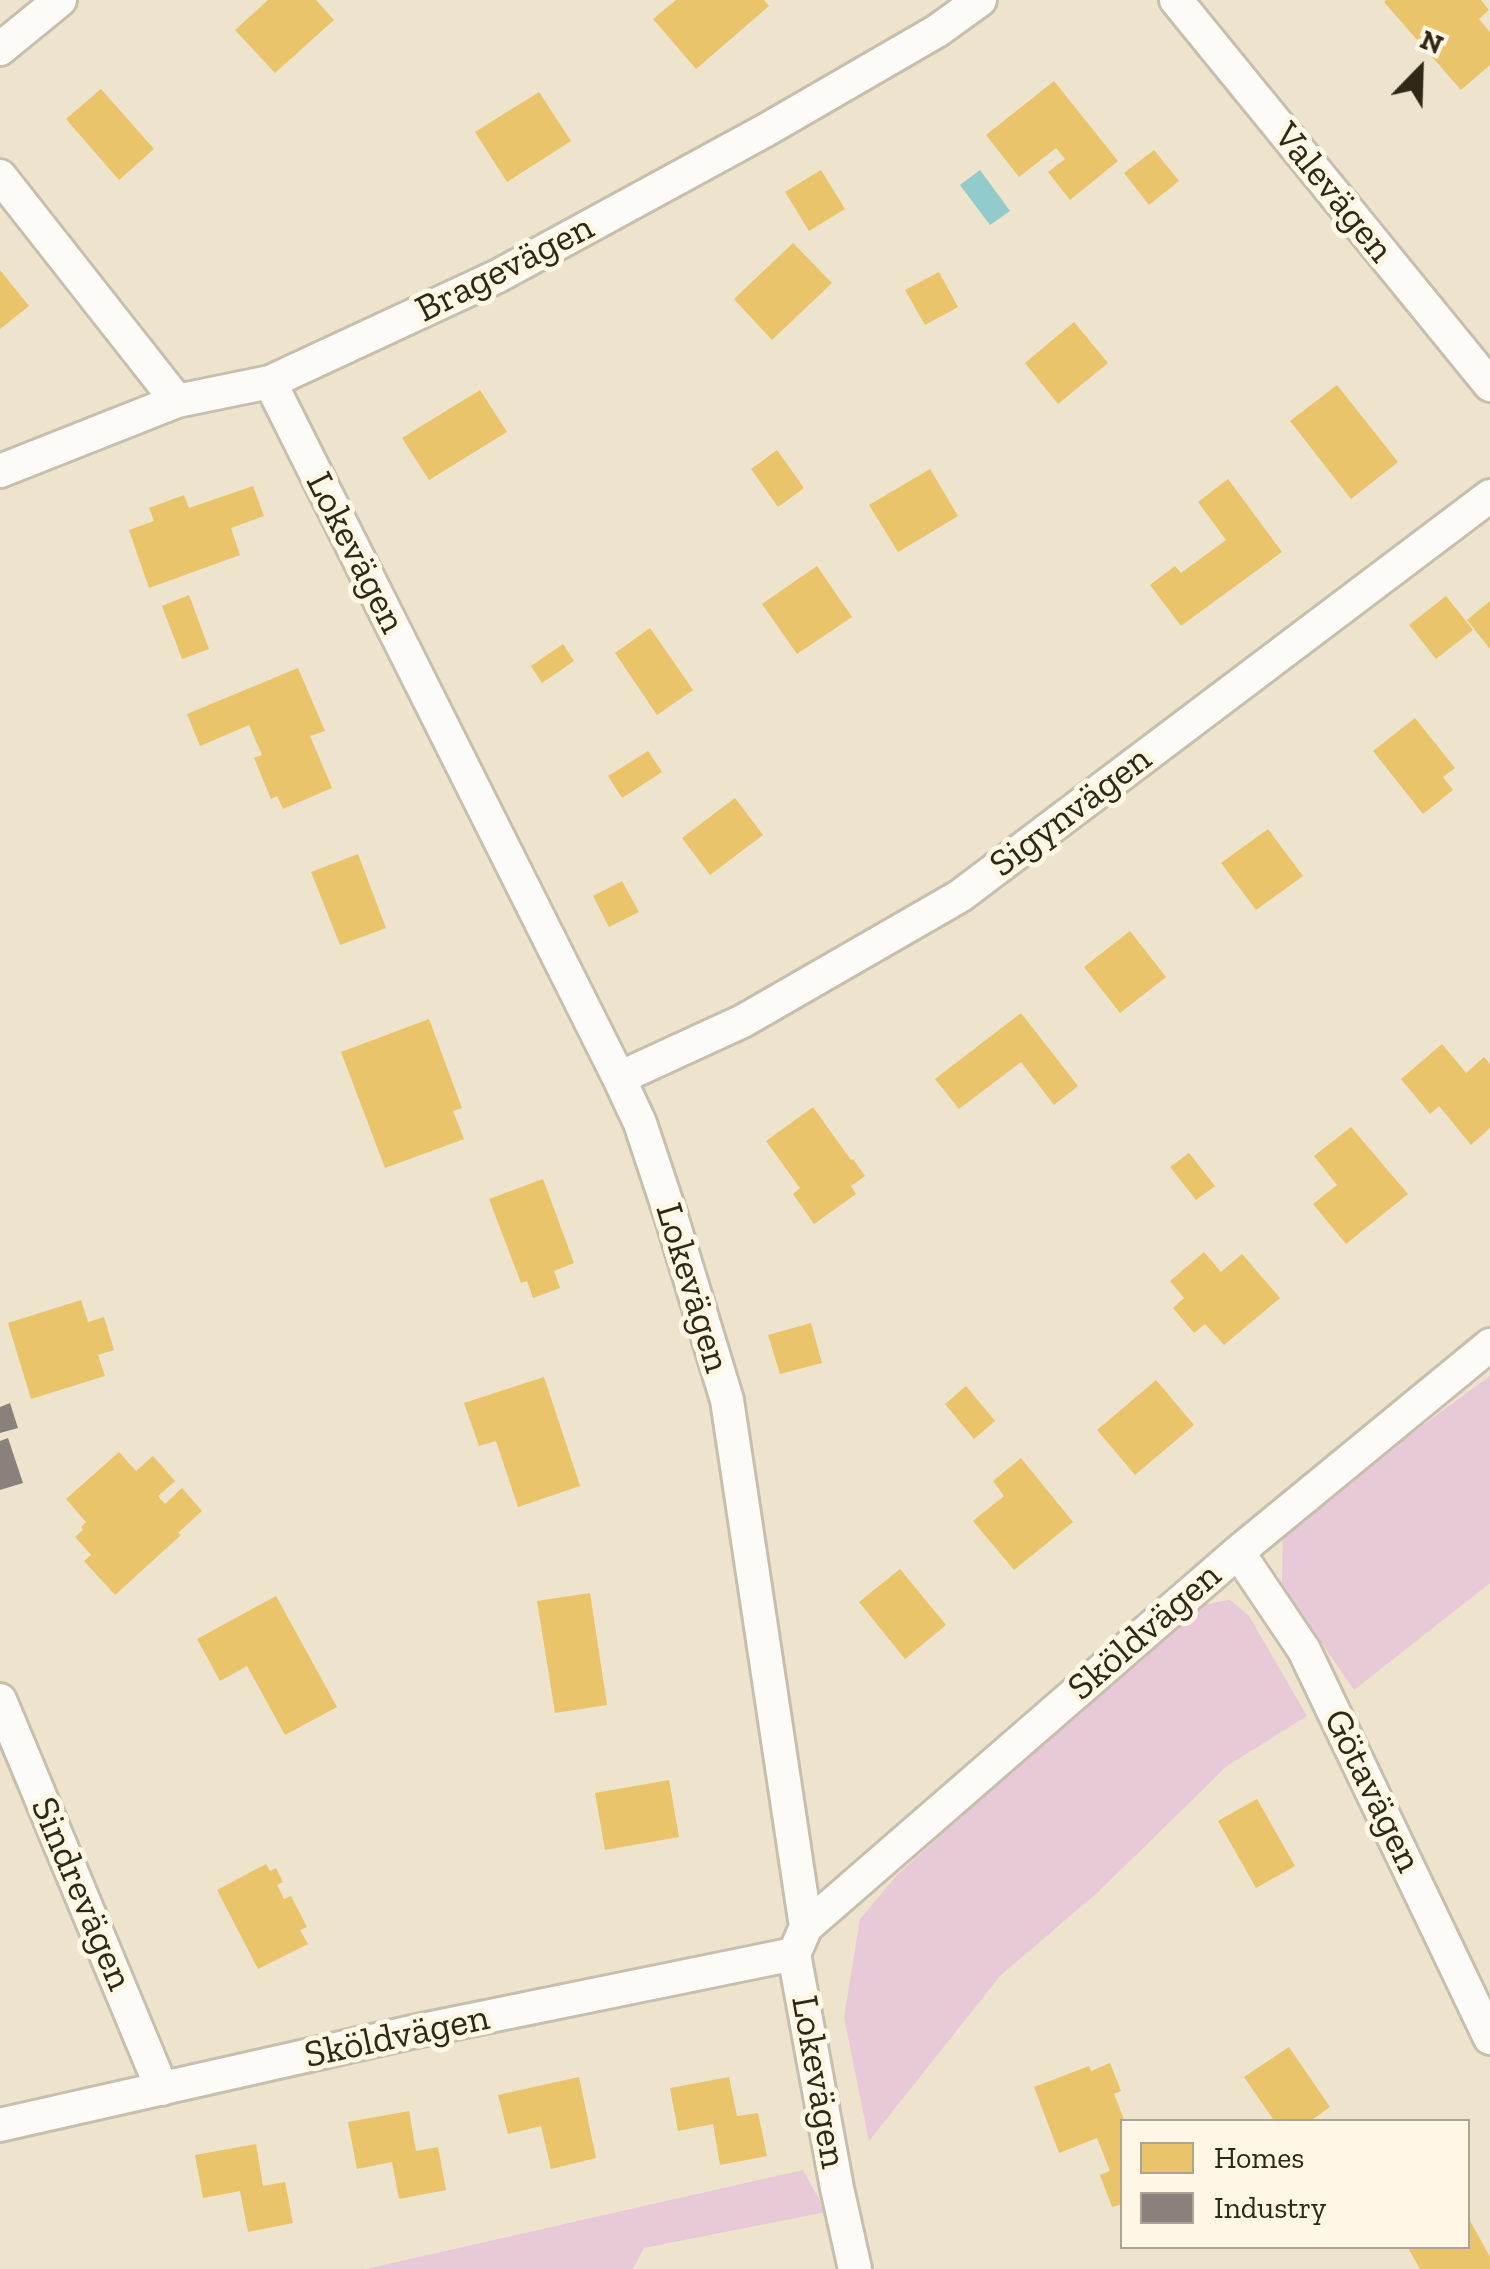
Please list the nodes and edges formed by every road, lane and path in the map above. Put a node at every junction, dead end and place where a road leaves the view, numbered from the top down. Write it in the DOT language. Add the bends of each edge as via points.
graph roads {
  1 [pos="60,0"];
  2 [pos="980,0"];
  3 [pos="1176,0"];
  4 [pos="0,49"];
  5 [pos="0,176"];
  6 [pos="270,382"];
  7 [pos="1490,385"];
  8 [pos="177,402"];
  9 [pos="0,471"];
  10 [pos="1490,496"];
  11 [pos="619,1078"];
  12 [pos="1490,1345"];
  13 [pos="1238,1552"];
  14 [pos="0,1700"];
  15 [pos="800,1940"];
  16 [pos="1490,2038"];
  17 [pos="162,2088"];
  18 [pos="0,2125"];
  19 [pos="854,2269"];
  1 -- 4 [label="street"];
  2 -- 6 [label="street, Bragevägen" via="766,130 498,276"];
  3 -- 7 [label="street, Valevägen"];
  5 -- 8 [label="street"];
  6 -- 8 [label="street, Bragevägen"];
  6 -- 11 [label="street, Lokevägen"];
  8 -- 9 [label="street, Bragevägen"];
  10 -- 11 [label="street, Sigynvägen" via="960,896 743,1021"];
  11 -- 15 [label="street, Lokevägen" via="640,1123 727,1400"];
  12 -- 13 [label="street, Sköldvägen"];
  13 -- 15 [label="street, Sköldvägen"];
  13 -- 16 [label="street, Götavägen" via="1304,1650"];
  14 -- 17 [label="street, Sindrevägen"];
  15 -- 17 [label="street, Sköldvägen"];
  15 -- 19 [label="street, Lokevägen"];
  17 -- 18 [label="street, Sköldvägen"];
}
